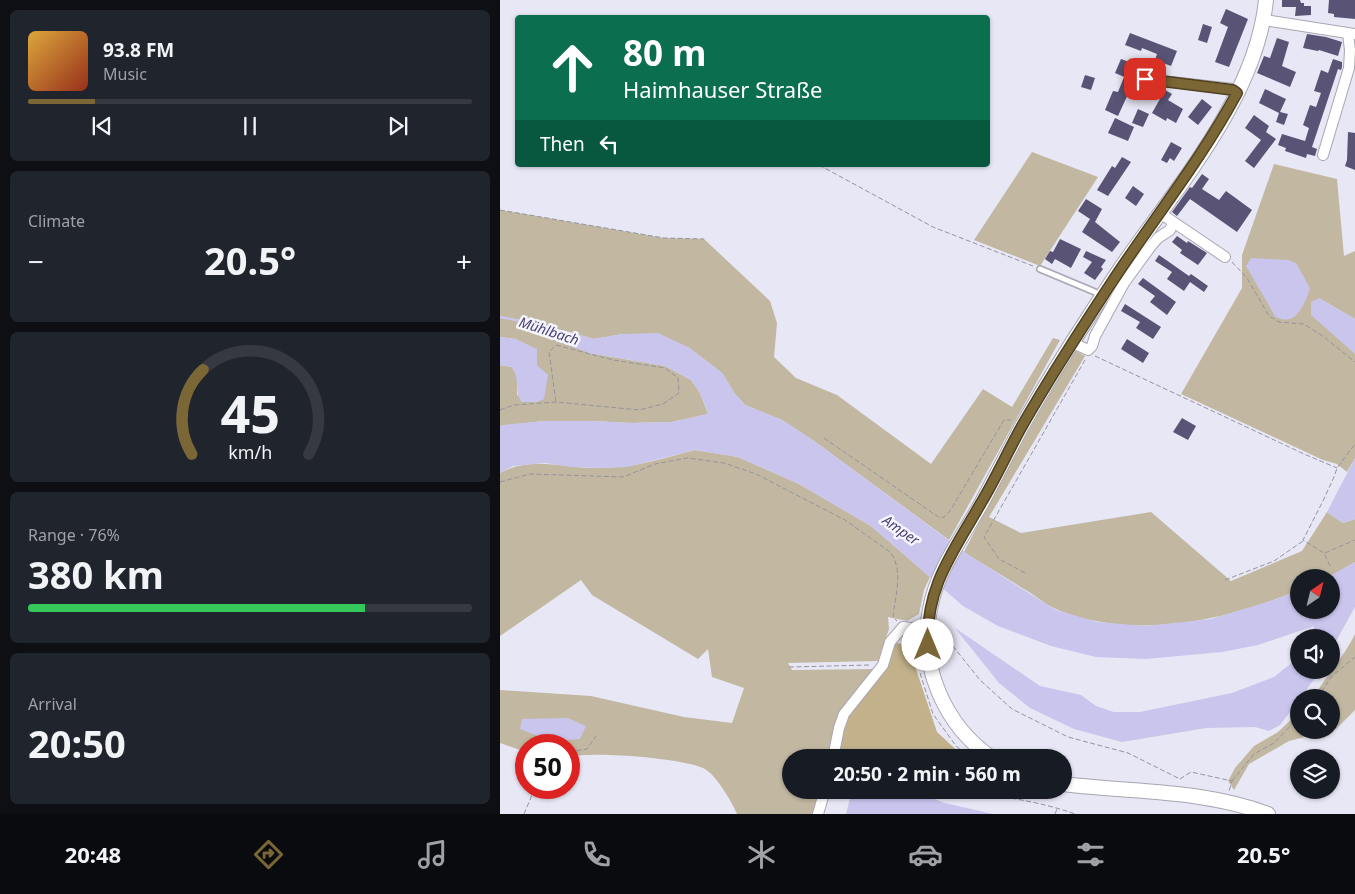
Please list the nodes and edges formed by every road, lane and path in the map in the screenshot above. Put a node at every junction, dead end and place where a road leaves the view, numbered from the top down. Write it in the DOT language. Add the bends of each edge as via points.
graph roads {
  1 [pos="1266,0"];
  2 [pos="1264,20"];
  3 [pos="1352,34"];
  4 [pos="1145,79"];
  5 [pos="1237,93"];
  6 [pos="1323,155"];
  7 [pos="823,167"];
  8 [pos="500,210"];
  9 [pos="1160,213"];
  10 [pos="1173,222"];
  11 [pos="704,239"];
  12 [pos="1225,257"];
  13 [pos="1040,269"];
  14 [pos="1102,297"];
  15 [pos="1073,343"];
  16 [pos="1091,353"];
  17 [pos="1355,362"];
  18 [pos="556,402"];
  19 [pos="500,410"];
  20 [pos="1023,425"];
  21 [pos="824,438"];
  22 [pos="1355,444"];
  23 [pos="1337,468"];
  24 [pos="500,482"];
  25 [pos="1303,540"];
  26 [pos="1355,540"];
  27 [pos="1324,553"];
  28 [pos="1330,566"];
  29 [pos="1025,573"];
  30 [pos="1225,580"];
  31 [pos="903,627"];
  32 [pos="927,630"];
  33 [pos="948,640"];
  34 [pos="1354,657"];
  35 [pos="883,665"];
  36 [pos="789,667"];
  37 [pos="1323,689"];
  38 [pos="1290,726"];
  39 [pos="596,736"];
  40 [pos="835,749"];
  41 [pos="981,749"];
  42 [pos="580,750"];
  43 [pos="1232,781"];
  44 [pos="1072,785"];
  45 [pos="530,799"];
  46 [pos="822,799"];
  47 [pos="1012,799"];
  48 [pos="1227,802"];
  49 [pos="1058,808"];
  50 [pos="524,814"];
  51 [pos="818,814"];
  52 [pos="1055,814"];
  53 [pos="1075,814"];
  54 [pos="1268,814"];
  1 -- 2 [label="main road"];
  2 -- 3 [label="street"];
  2 -- 5 [label="main road"];
  3 -- 6 [label="street" via="1349,68"];
  4 -- 5 [label="street"];
  5 -- 9 [label="main road" via="1200,156"];
  7 -- 13 [label="path" via="933,227"];
  8 -- 11 [label="path" via="664,238"];
  9 -- 10 [label="street"];
  9 -- 14 [label="main road"];
  10 -- 12 [label="street"];
  10 -- 16 [label="street" via="1170,230 1151,246 1124,283 1095,336"];
  12 -- 17 [label="path" via="1247,278 1269,316 1287,324 1304,324"];
  13 -- 14 [label="lane"];
  14 -- 15 [label="main road"];
  15 -- 16 [label="street"];
  15 -- 20 [label="main road"];
  16 -- 23 [label="path"];
  16 -- 29 [label="path" via="985,533 984,537 999,559"];
  18 -- 18 [label="path" via="639,410 663,404 679,393 678,378 665,368 613,360 556,345 549,352"];
  18 -- 19 [label="path" via="514,405"];
  20 -- 21 [label="path" via="1004,420 950,510 940,518"];
  20 -- 32 [label="main road" via="936,585"];
  22 -- 23 [label="path"];
  23 -- 25 [label="path"];
  24 -- 31 [label="path" via="530,474 623,477 656,464 687,458 724,463 756,474 845,520 890,552 896,560 898,573 893,617"];
  25 -- 27 [label="path"];
  25 -- 30 [label="path" via="1274,561"];
  26 -- 27 [label="path"];
  27 -- 28 [label="path"];
  31 -- 32 [label="street"];
  31 -- 35 [label="street" via="890,642"];
  32 -- 41 [label="main road" via="929,661 949,714"];
  33 -- 43 [label="path" via="980,680 1012,709 1068,737 1128,753 1180,779 1191,772"];
  34 -- 37 [label="path" via="1332,676"];
  35 -- 36 [label="path"];
  35 -- 40 [label="street" via="844,714"];
  38 -- 43 [label="path" via="1274,743 1254,754"];
  39 -- 42 [label="path" via="587,749"];
  43 -- 48 [label="path"];
  44 -- 48 [label="main road" via="1179,793"];
  45 -- 50 [label="path"];
  46 -- 51 [label="street"];
  47 -- 49 [label="path"];
  48 -- 54 [label="main road"];
  49 -- 52 [label="path"];
  49 -- 53 [label="path"];
}
